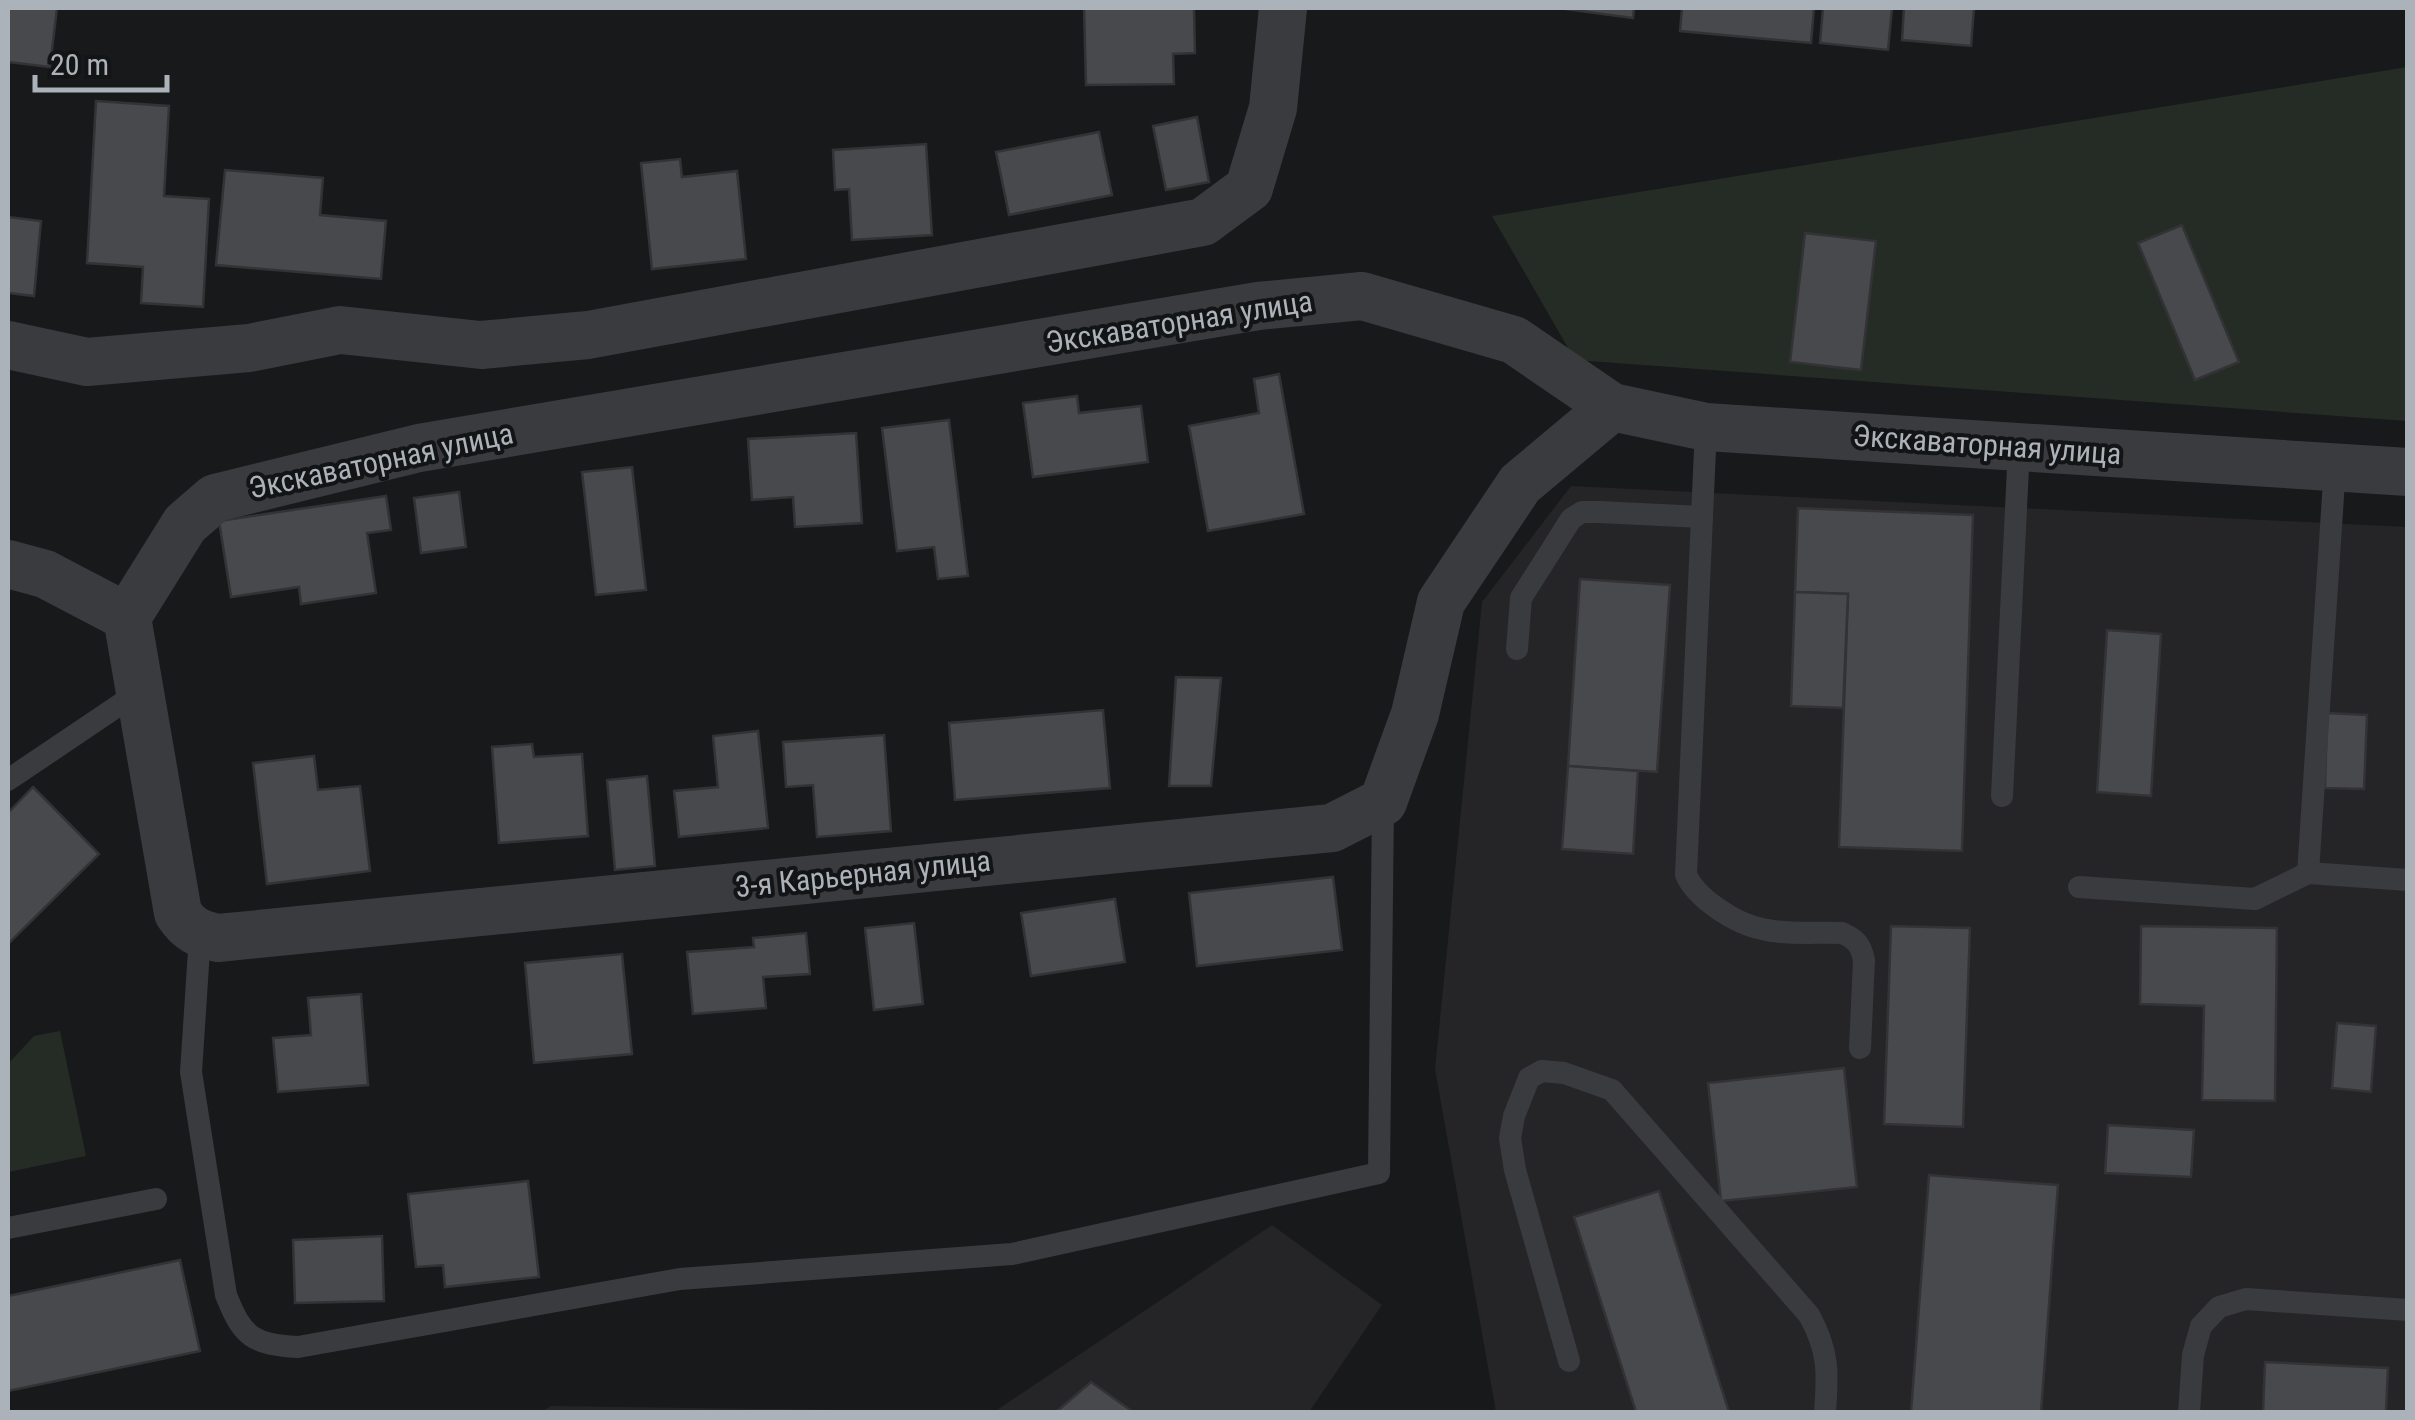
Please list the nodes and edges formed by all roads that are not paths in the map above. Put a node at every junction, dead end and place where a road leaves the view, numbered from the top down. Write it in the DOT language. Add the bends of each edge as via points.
graph roads {
  1 [pos="1283,8"];
  2 [pos="8,345"];
  3 [pos="1612,407"];
  4 [pos="1706,427"];
  5 [pos="2019,446"];
  6 [pos="2335,466"];
  7 [pos="2408,472"];
  8 [pos="1702,517"];
  9 [pos="8,564"];
  10 [pos="127,617"];
  11 [pos="1517,649"];
  12 [pos="140,691"];
  13 [pos="8,780"];
  14 [pos="2002,796"];
  15 [pos="1383,802"];
  16 [pos="2308,873"];
  17 [pos="2408,880"];
  18 [pos="2079,888"];
  19 [pos="200,934"];
  20 [pos="1860,1048"];
  21 [pos="156,1199"];
  22 [pos="8,1228"];
  23 [pos="2408,1310"];
  24 [pos="1569,1361"];
  25 [pos="1825,1412"];
  26 [pos="2189,1412"];
  1 -- 2 [label="street" via="1274,108 1248,188 1203,222 588,335 481,345 340,330 249,348 87,362"];
  3 -- 4 [label="street, Экскаваторная улица"];
  3 -- 10 [label="street, Экскаваторная улица" via="1514,340 1362,296 1258,306 419,448 215,498 184,524"];
  3 -- 15 [label="street" via="1520,484 1442,602 1415,714"];
  4 -- 5 [label="street, Экскаваторная улица"];
  4 -- 8 [label="lane"];
  5 -- 6 [label="street, Экскаваторная улица"];
  5 -- 14 [label="lane"];
  6 -- 7 [label="street, Экскаваторная улица"];
  6 -- 16 [label="lane"];
  8 -- 11 [label="lane" via="1582,512 1571,519 1522,598"];
  8 -- 20 [label="lane" via="1686,875 1706,899 1762,930 1853,938 1864,960"];
  9 -- 10 [label="street" via="45,574"];
  10 -- 12 [label="street"];
  12 -- 13 [label="lane"];
  12 -- 19 [label="street" via="178,913"];
  15 -- 19 [label="street, 3-я Карьерная улица" via="1332,828 218,938"];
  15 -- 19 [label="lane" via="1379,1173 1012,1254 680,1279 298,1347 262,1344 237,1321 226,1294 190,1072"];
  16 -- 17 [label="lane"];
  16 -- 18 [label="lane" via="2255,899"];
  21 -- 22 [label="lane"];
  23 -- 26 [label="lane" via="2246,1300 2219,1307 2202,1326 2193,1355"];
  24 -- 25 [label="lane" via="1510,1138 1529,1078 1542,1071 1612,1090 1810,1315 1824,1342"];
}
